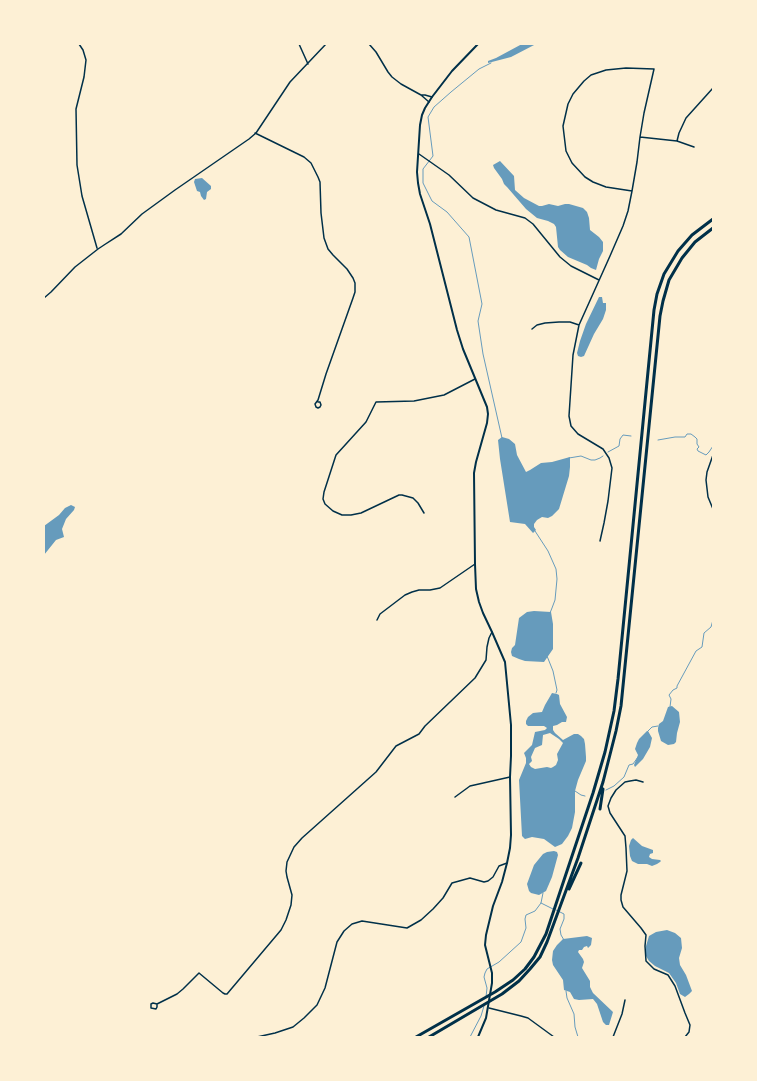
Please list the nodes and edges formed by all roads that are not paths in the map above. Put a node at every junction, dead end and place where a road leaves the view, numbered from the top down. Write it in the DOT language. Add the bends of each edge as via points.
graph roads {
  1 [pos="79,44"];
  2 [pos="299,44"];
  3 [pos="326,44"];
  4 [pos="369,44"];
  5 [pos="478,44"];
  6 [pos="308,64"];
  7 [pos="713,88"];
  8 [pos="421,95"];
  9 [pos="432,98"];
  10 [pos="429,102"];
  11 [pos="255,133"];
  12 [pos="640,138"];
  13 [pos="677,141"];
  14 [pos="694,147"];
  15 [pos="418,153"];
  16 [pos="632,191"];
  17 [pos="713,219"];
  18 [pos="713,228"];
  19 [pos="98,249"];
  20 [pos="599,280"];
  21 [pos="44,298"];
  22 [pos="579,326"];
  23 [pos="532,329"];
  24 [pos="475,379"];
  25 [pos="318,402"];
  26 [pos="713,455"];
  27 [pos="713,508"];
  28 [pos="424,513"];
  29 [pos="600,541"];
  30 [pos="475,564"];
  31 [pos="377,620"];
  32 [pos="492,632"];
  33 [pos="510,777"];
  34 [pos="604,777"];
  35 [pos="643,782"];
  36 [pos="455,797"];
  37 [pos="600,809"];
  38 [pos="507,863"];
  39 [pos="581,863"];
  40 [pos="561,904"];
  41 [pos="625,1000"];
  42 [pos="157,1004"];
  43 [pos="489,1008"];
  44 [pos="258,1037"];
  45 [pos="416,1037"];
  46 [pos="429,1037"];
  47 [pos="478,1037"];
  48 [pos="554,1037"];
  49 [pos="613,1037"];
  50 [pos="685,1037"];
  1 -- 19 [label="street" via="86,60 76,109 77,165 82,196"];
  2 -- 6 [label="street"];
  3 -- 6 [label="street"];
  4 -- 8 [label="street" via="392,77"];
  5 -- 9 [label="street" via="452,71"];
  6 -- 11 [label="street" via="290,82"];
  7 -- 13 [label="street" via="686,118"];
  8 -- 9 [label="street"];
  8 -- 10 [label="street"];
  9 -- 10 [label="street"];
  10 -- 15 [label="street" via="422,115"];
  11 -- 19 [label="street" via="245,143 164,197 121,234"];
  11 -- 25 [label="street" via="304,157 310,163 320,182 321,213 328,249 353,278 355,292"];
  12 -- 13 [label="street"];
  12 -- 16 [label="street"];
  12 -- 16 [label="street" via="654,69 606,70 591,75 573,94 563,126 566,151 572,163 589,180 606,187"];
  13 -- 14 [label="street"];
  15 -- 20 [label="street" via="473,198 496,210 525,218 560,257 571,266"];
  15 -- 24 [label="street" via="420,194 457,330"];
  16 -- 20 [label="street" via="623,226"];
  17 -- 45 [label="highway" via="692,235 675,256 664,274 656,300 614,706 600,768 552,917 542,943 531,961 517,976 495,992"];
  18 -- 34 [label="highway" via="692,245 679,262 669,280 662,306 623,690"];
  19 -- 21 [label="street" via="75,267"];
  20 -- 22 [label="street"];
  22 -- 23 [label="street" via="570,322 546,322"];
  22 -- 29 [label="street" via="572,355 569,416 571,426 578,434 603,449 612,468"];
  24 -- 28 [label="street" via="444,395 414,401 376,402 366,422 336,455 323,499 333,511 342,515 361,513 402,495 413,498"];
  24 -- 30 [label="street" via="485,399 488,414 474,473"];
  26 -- 27 [label="street" via="706,480 708,497"];
  30 -- 31 [label="street" via="440,588 414,591 405,595 380,614"];
  30 -- 32 [label="street" via="479,602"];
  32 -- 33 [label="street" via="505,662 511,725"];
  32 -- 42 [label="street" via="486,660 471,683 419,734 396,746 376,772 294,847 286,871 292,895 286,920 281,930 227,994 199,973 176,994"];
  33 -- 36 [label="street" via="470,786"];
  33 -- 38 [label="street" via="511,835"];
  34 -- 37 [label="highway"];
  34 -- 40 [label="highway"];
  35 -- 50 [label="street" via="625,782 616,790 608,806 624,836 626,848 626,871 621,900 623,907 646,935 646,961 654,969 668,975 675,986 690,1025"];
  38 -- 43 [label="street" via="486,935 485,945 492,983"];
  38 -- 44 [label="street" via="499,866 488,881 470,878 452,883 429,913 407,928 362,921 352,924 344,931 338,942 325,988 317,1005 293,1026"];
  39 -- 40 [label="highway"];
  40 -- 46 [label="highway" via="545,947 534,965 515,984"];
  41 -- 49 [label="street"];
  43 -- 47 [label="street"];
  43 -- 48 [label="street" via="528,1018"];
}
